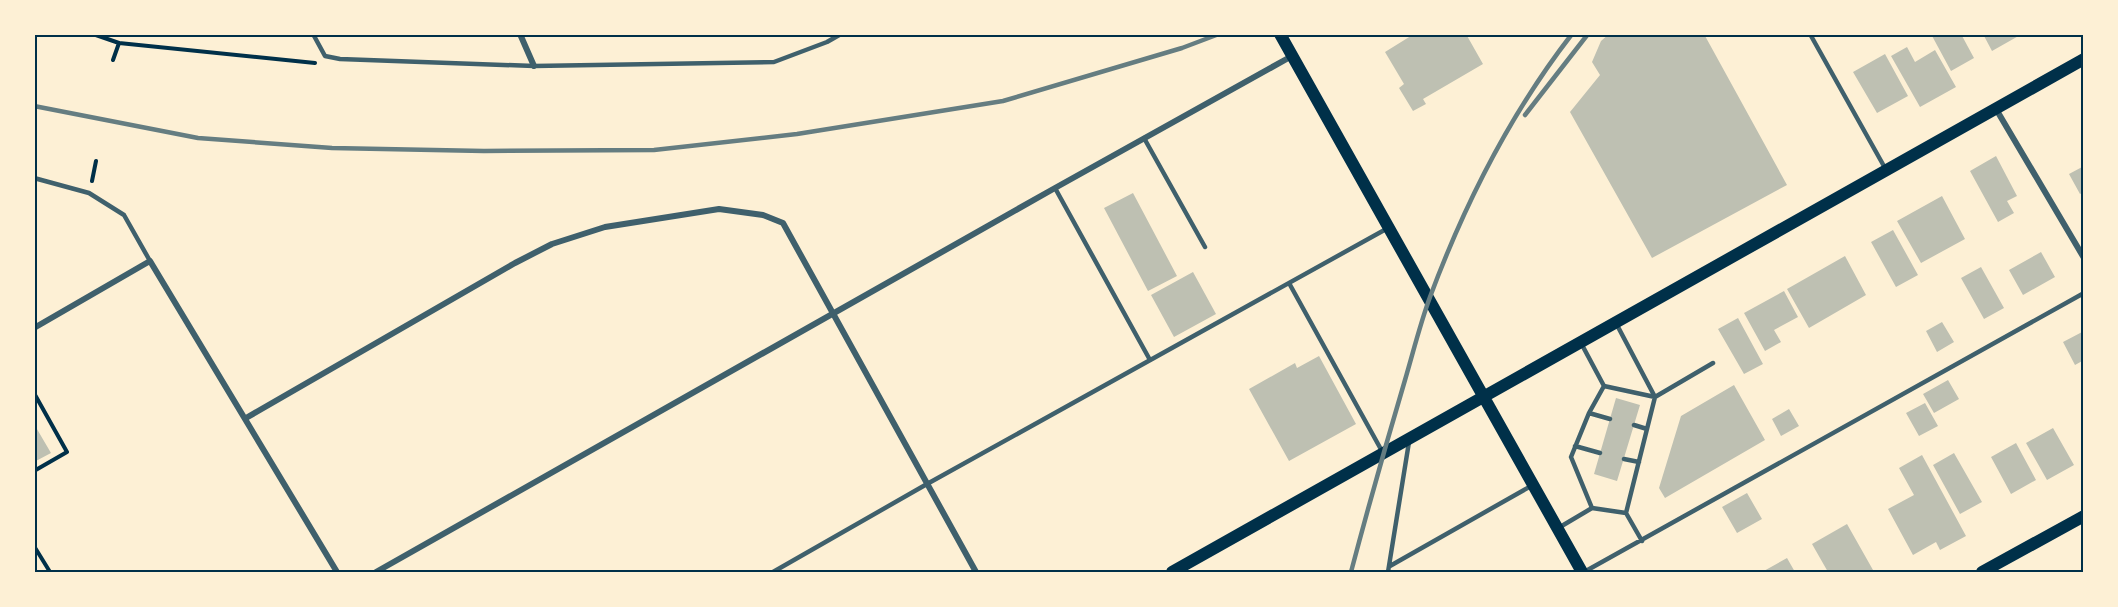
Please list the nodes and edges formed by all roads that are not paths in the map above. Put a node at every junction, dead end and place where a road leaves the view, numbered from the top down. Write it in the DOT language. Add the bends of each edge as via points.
graph roads {
  1 [pos="313,34"];
  2 [pos="520,34"];
  3 [pos="841,34"];
  4 [pos="1280,34"];
  5 [pos="1810,34"];
  6 [pos="1292,57"];
  7 [pos="2084,59"];
  8 [pos="534,66"];
  9 [pos="1996,109"];
  10 [pos="1144,138"];
  11 [pos="1886,170"];
  12 [pos="34,178"];
  13 [pos="1055,188"];
  14 [pos="1388,228"];
  15 [pos="1205,247"];
  16 [pos="2084,258"];
  17 [pos="150,261"];
  18 [pos="1289,283"];
  19 [pos="2084,293"];
  20 [pos="833,313"];
  21 [pos="1616,323"];
  22 [pos="34,328"];
  23 [pos="1581,343"];
  24 [pos="1150,360"];
  25 [pos="1713,363"];
  26 [pos="1604,386"];
  27 [pos="1655,397"];
  28 [pos="1484,398"];
  29 [pos="1589,413"];
  30 [pos="246,418"];
  31 [pos="1610,419"];
  32 [pos="1634,425"];
  33 [pos="1647,429"];
  34 [pos="1409,438"];
  35 [pos="1575,446"];
  36 [pos="1383,453"];
  37 [pos="1600,453"];
  38 [pos="1624,459"];
  39 [pos="1639,462"];
  40 [pos="927,483"];
  41 [pos="1533,485"];
  42 [pos="1592,508"];
  43 [pos="1626,513"];
  44 [pos="2084,516"];
  45 [pos="1557,528"];
  46 [pos="1642,541"];
  47 [pos="1390,566"];
  48 [pos="337,573"];
  49 [pos="376,573"];
  50 [pos="773,573"];
  51 [pos="976,573"];
  52 [pos="1172,573"];
  53 [pos="1388,573"];
  54 [pos="1583,573"];
  55 [pos="1982,573"];
  1 -- 8 [label="lane" via="325,56 340,59"];
  2 -- 8 [label="street"];
  3 -- 8 [label="lane" via="774,62"];
  4 -- 6 [label="main road"];
  5 -- 11 [label="lane"];
  6 -- 10 [label="street"];
  6 -- 14 [label="main road"];
  7 -- 9 [label="main road"];
  9 -- 11 [label="main road"];
  9 -- 16 [label="street"];
  10 -- 13 [label="street"];
  10 -- 15 [label="lane"];
  11 -- 21 [label="main road"];
  12 -- 17 [label="lane" via="89,193 124,215"];
  13 -- 20 [label="street"];
  13 -- 24 [label="lane"];
  14 -- 18 [label="lane"];
  14 -- 28 [label="main road"];
  17 -- 22 [label="street"];
  17 -- 30 [label="street"];
  18 -- 24 [label="lane"];
  18 -- 36 [label="lane"];
  19 -- 46 [label="lane"];
  20 -- 30 [label="street" via="783,223 763,215 719,209 605,227 552,244 515,263"];
  20 -- 40 [label="street"];
  20 -- 49 [label="street"];
  21 -- 23 [label="main road"];
  21 -- 27 [label="lane"];
  23 -- 26 [label="lane"];
  23 -- 28 [label="main road"];
  24 -- 40 [label="lane"];
  25 -- 27 [label="lane"];
  26 -- 27 [label="lane"];
  26 -- 29 [label="lane"];
  27 -- 33 [label="lane"];
  28 -- 34 [label="main road"];
  28 -- 41 [label="main road"];
  29 -- 31 [label="lane"];
  29 -- 35 [label="lane"];
  30 -- 48 [label="street"];
  32 -- 33 [label="lane"];
  33 -- 39 [label="lane"];
  34 -- 36 [label="main road"];
  34 -- 47 [label="lane"];
  35 -- 37 [label="lane"];
  35 -- 42 [label="lane" via="1570,457"];
  36 -- 52 [label="main road"];
  38 -- 39 [label="lane"];
  39 -- 43 [label="lane"];
  40 -- 50 [label="lane"];
  40 -- 51 [label="street"];
  41 -- 45 [label="main road"];
  41 -- 47 [label="lane"];
  42 -- 43 [label="lane"];
  42 -- 45 [label="lane"];
  43 -- 46 [label="lane"];
  44 -- 55 [label="main road"];
  45 -- 54 [label="main road"];
  46 -- 54 [label="lane"];
  47 -- 53 [label="lane"];
}
